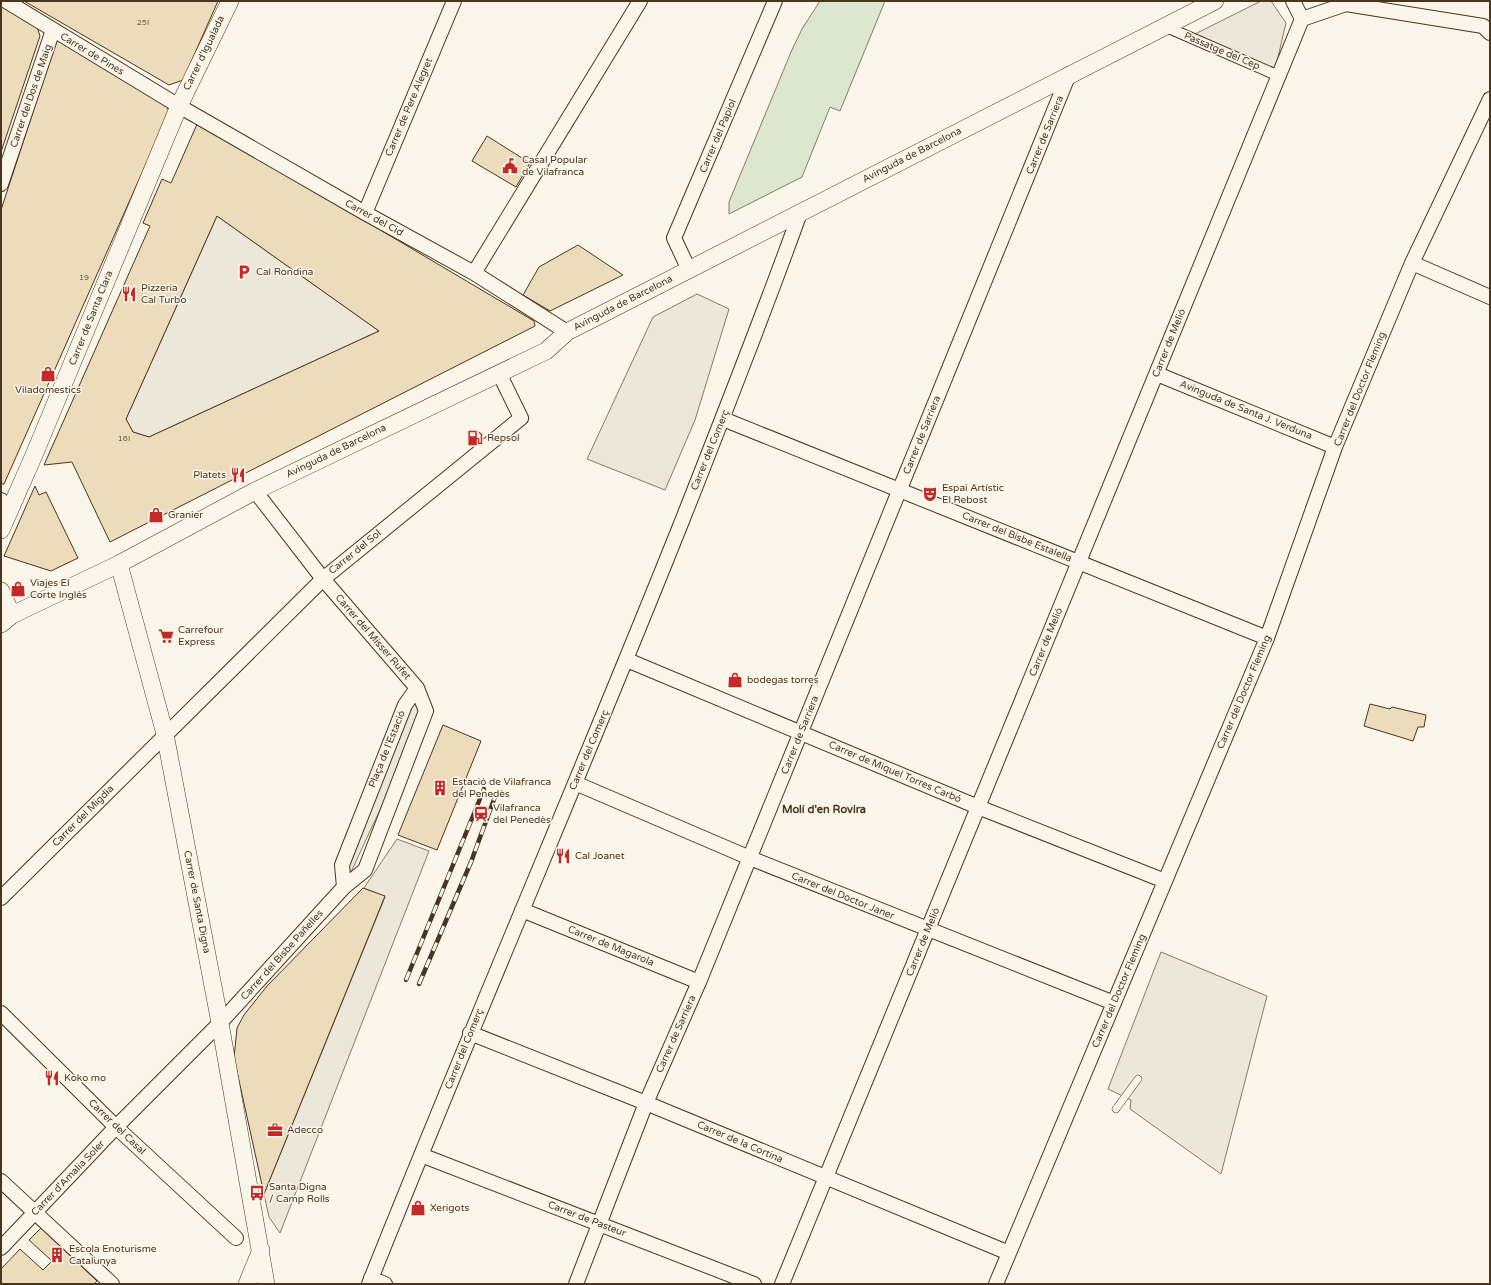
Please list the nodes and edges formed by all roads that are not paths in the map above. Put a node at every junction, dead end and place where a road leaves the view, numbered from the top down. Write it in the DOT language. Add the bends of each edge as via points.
graph roads {
  1 [pos="6,1"];
  2 [pos="230,1"];
  3 [pos="454,1"];
  4 [pos="640,1"];
  5 [pos="775,1"];
  6 [pos="1214,1"];
  7 [pos="1293,1"];
  8 [pos="1302,20"];
  9 [pos="1164,26"];
  10 [pos="1488,29"];
  11 [pos="53,30"];
  12 [pos="1069,74"];
  13 [pos="1279,76"];
  14 [pos="1490,99"];
  15 [pos="179,106"];
  16 [pos="1,184"];
  17 [pos="365,213"];
  18 [pos="800,213"];
  19 [pos="1412,263"];
  20 [pos="689,270"];
  21 [pos="474,273"];
  22 [pos="1490,297"];
  23 [pos="567,332"];
  24 [pos="498,373"];
  25 [pos="1156,374"];
  26 [pos="722,419"];
  27 [pos="1336,447"];
  28 [pos="255,490"];
  29 [pos="900,491"];
  30 [pos="5,507"];
  31 [pos="1,530"];
  32 [pos="1079,562"];
  33 [pos="119,564"];
  34 [pos="323,579"];
  35 [pos="1,591"];
  36 [pos="6,620"];
  37 [pos="1267,638"];
  38 [pos="627,660"];
  39 [pos="417,688"];
  40 [pos="801,732"];
  41 [pos="165,734"];
  42 [pos="575,783"];
  43 [pos="978,808"];
  44 [pos="750,858"];
  45 [pos="1165,881"];
  46 [pos="344,887"];
  47 [pos="1,898"];
  48 [pos="522,910"];
  49 [pos="928,930"];
  50 [pos="699,982"];
  51 [pos="1114,1003"];
  52 [pos="1,1013"];
  53 [pos="220,1023"];
  54 [pos="470,1033"];
  55 [pos="1138,1079"];
  56 [pos="646,1103"];
  57 [pos="1116,1109"];
  58 [pos="116,1127"];
  59 [pos="421,1155"];
  60 [pos="825,1178"];
  61 [pos="1,1181"];
  62 [pos="35,1212"];
  63 [pos="600,1224"];
  64 [pos="236,1238"];
  65 [pos="261,1246"];
  66 [pos="1,1248"];
  67 [pos="1009,1253"];
  68 [pos="370,1281"];
  69 [pos="112,1284"];
  70 [pos="247,1284"];
  71 [pos="266,1284"];
  72 [pos="385,1284"];
  73 [pos="576,1284"];
  74 [pos="754,1284"];
  75 [pos="782,1284"];
  76 [pos="996,1284"];
  1 -- 11 [label="street, Carrer de Pines"];
  2 -- 15 [label="street, Carrer d'Igualada"];
  3 -- 17 [label="street, Carrer de Pere Alegret"];
  4 -- 21 [label="street"];
  5 -- 20 [label="street, Carrer del Papiol" via="674,238"];
  6 -- 9 [label="street, Avinguda de Barcelona"];
  7 -- 8 [label="street"];
  8 -- 10 [label="street" via="1346,4"];
  8 -- 13 [label="street, Carrer de Melió"];
  9 -- 12 [label="street, Avinguda de Barcelona"];
  9 -- 13 [label="street, Passatge del Cep"];
  11 -- 15 [label="street, Carrer de Pines"];
  11 -- 16 [label="street, Carrer del Dos de Maig"];
  12 -- 18 [label="street, Avinguda de Barcelona"];
  12 -- 29 [label="street, Carrer de Sarriera"];
  13 -- 25 [label="street, Carrer de Melió"];
  14 -- 19 [label="street, Carrer del Doctor Fleming"];
  15 -- 17 [label="street, Carrer del Cid"];
  15 -- 30 [label="street, Carrer de Santa Clara"];
  17 -- 21 [label="street, Carrer del Cid"];
  18 -- 20 [label="street, Avinguda de Barcelona"];
  18 -- 26 [label="street, Carrer del Comerç"];
  19 -- 22 [label="street"];
  19 -- 27 [label="street, Carrer del Doctor Fleming"];
  20 -- 23 [label="street, Avinguda de Barcelona"];
  21 -- 23 [label="street, Carrer del Cid"];
  23 -- 24 [label="street, Avinguda de Barcelona" via="546,351"];
  24 -- 28 [label="street, Avinguda de Barcelona"];
  24 -- 34 [label="street, Carrer del Sol" via="521,418"];
  25 -- 27 [label="street, Avinguda de Santa J. Verduna"];
  25 -- 32 [label="street, Carrer de Melió"];
  26 -- 29 [label="street, Carrer del Bisbe Estalella"];
  26 -- 38 [label="street, Carrer del Comerç"];
  27 -- 37 [label="street, Carrer del Doctor Fleming"];
  28 -- 33 [label="street, Avinguda de Barcelona"];
  28 -- 34 [label="street, Carrer del Mísser Rufet"];
  29 -- 32 [label="street, Carrer del Bisbe Estalella"];
  29 -- 40 [label="street, Carrer de Sarriera"];
  30 -- 31 [label="street, Carrer de Santa Clara"];
  32 -- 37 [label="street, Carrer del Bisbe Estalella"];
  32 -- 43 [label="street, Carrer de Melió"];
  33 -- 36 [label="street, Avinguda de Barcelona"];
  33 -- 41 [label="street, Carrer de Santa Digna"];
  34 -- 39 [label="street, Carrer del Mísser Rufet"];
  34 -- 41 [label="street, Carrer del Sol"];
  35 -- 36 [label="street"];
  37 -- 45 [label="street, Carrer del Doctor Fleming"];
  38 -- 40 [label="street, Carrer de Miquel Torres Carbó"];
  38 -- 42 [label="street, Carrer del Comerç"];
  39 -- 46 [label="street, Plaça de l'Estació" via="405,705 342,865"];
  39 -- 46 [label="street" via="426,711 413,749 365,870"];
  40 -- 43 [label="street, Carrer de Miquel Torres Carbó"];
  40 -- 44 [label="street, Carrer de Sarriera"];
  41 -- 47 [label="street, Carrer del Migdia"];
  41 -- 53 [label="street, Carrer de Santa Digna"];
  42 -- 44 [label="street, Carrer del Doctor Janer"];
  42 -- 48 [label="street, Carrer del Comerç"];
  43 -- 45 [label="street, Carrer de Miquel Torres Carbó"];
  43 -- 49 [label="street, Carrer de Melió"];
  44 -- 49 [label="street, Carrer del Doctor Janer"];
  44 -- 50 [label="street, Carrer de Sarriera"];
  45 -- 51 [label="street, Carrer del Doctor Fleming"];
  46 -- 53 [label="street, Carrer del Bisbe Pañelles"];
  48 -- 50 [label="street, Carrer de Magarola"];
  48 -- 54 [label="street, Carrer del Comerç"];
  49 -- 51 [label="street, Carrer del Doctor Janer"];
  49 -- 60 [label="street, Carrer de Melió"];
  50 -- 56 [label="street, Carrer de Sarriera"];
  51 -- 67 [label="street, Carrer del Doctor Fleming"];
  52 -- 58 [label="street, Carrer del Casal"];
  53 -- 58 [label="street, Carrer d'Amalia Soler"];
  53 -- 65 [label="street, Carrer de Santa Digna"];
  54 -- 56 [label="street, Carrer de la Cortina"];
  54 -- 59 [label="street, Carrer del Comerç"];
  55 -- 57 [label="lane"];
  56 -- 60 [label="street, Carrer de la Cortina"];
  56 -- 63 [label="street, Carrer de Sarriera"];
  58 -- 62 [label="street, Carrer d'Amalia Soler"];
  58 -- 64 [label="street, Carrer del Casal"];
  59 -- 63 [label="street, Carrer de Pasteur"];
  59 -- 68 [label="street, Carrer del Comerç"];
  60 -- 67 [label="street, Carrer de la Cortina"];
  60 -- 75 [label="street, Carrer de Melió"];
  61 -- 62 [label="street"];
  62 -- 66 [label="street, Carrer d'Amalia Soler"];
  62 -- 69 [label="street"];
  63 -- 73 [label="street, Carrer de Sarriera"];
  63 -- 74 [label="street, Carrer de Pasteur"];
  65 -- 70 [label="street"];
  65 -- 71 [label="street, Carrer de Santa Digna"];
  67 -- 76 [label="street, Carrer del Doctor Fleming"];
  68 -- 72 [label="street"];
}
